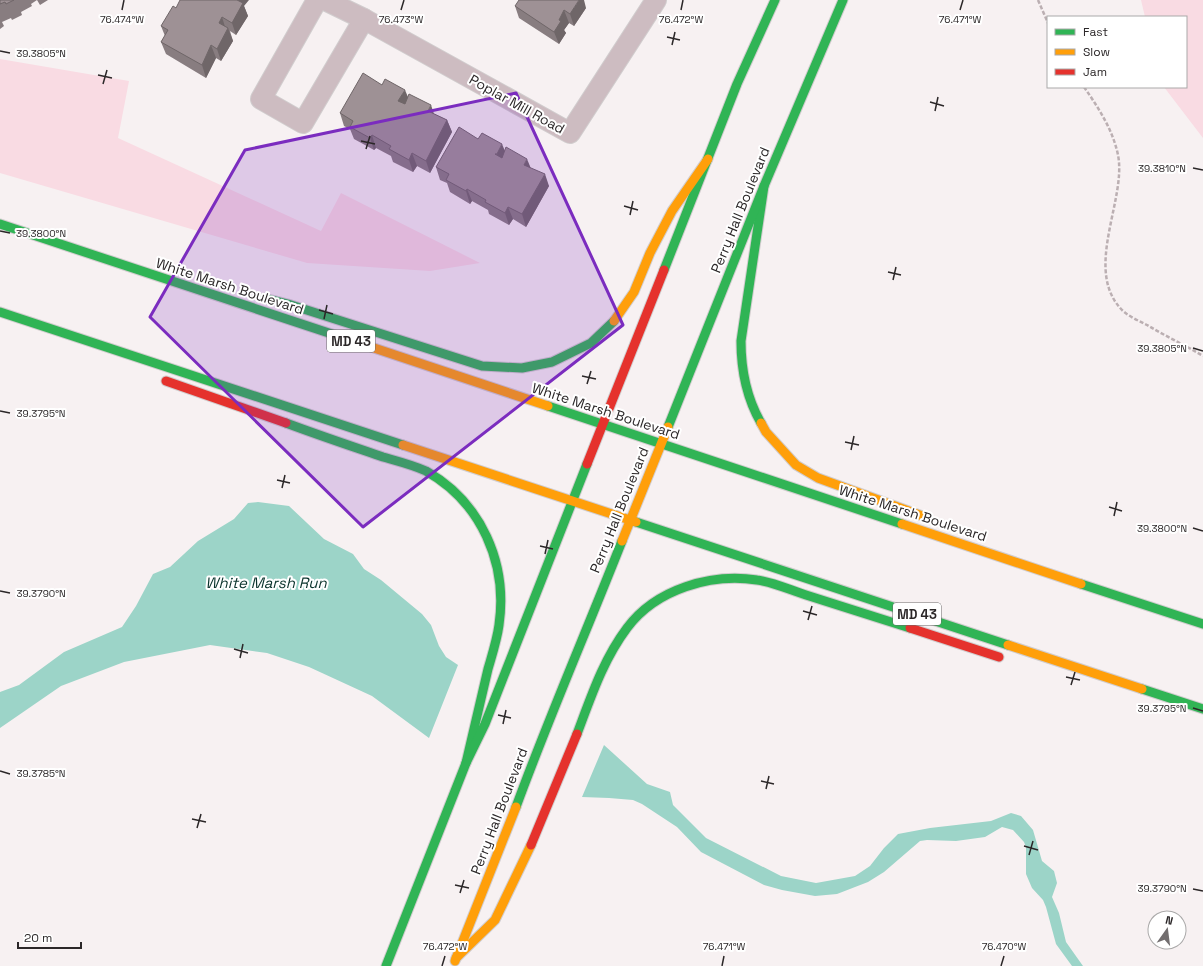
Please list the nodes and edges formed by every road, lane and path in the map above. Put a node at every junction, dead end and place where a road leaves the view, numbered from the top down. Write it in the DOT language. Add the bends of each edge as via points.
graph roads {
  1 [pos="317,0"];
  2 [pos="325,0"];
  3 [pos="656,0"];
  4 [pos="775,0"];
  5 [pos="843,0"];
  6 [pos="1038,0"];
  7 [pos="364,19"];
  8 [pos="1047,21"];
  9 [pos="1085,88"];
  10 [pos="708,159"];
  11 [pos="764,186"];
  12 [pos="0,224"];
  13 [pos="100,257"];
  14 [pos="228,289"];
  15 [pos="258,297"];
  16 [pos="0,312"];
  17 [pos="0,320"];
  18 [pos="85,350"];
  19 [pos="1203,356"];
  20 [pos="156,376"];
  21 [pos="603,425"];
  22 [pos="661,444"];
  23 [pos="573,500"];
  24 [pos="631,519"];
  25 [pos="939,522"];
  26 [pos="951,530"];
  27 [pos="967,546"];
  28 [pos="1203,624"];
  29 [pos="1009,660"];
  30 [pos="1203,709"];
  31 [pos="466,764"];
  32 [pos="454,962"];
  33 [pos="386,966"];
  1 -- 7 [label="street" via="260,99 303,123"];
  2 -- 7 [label="street, Poplar Mill Road"];
  3 -- 7 [label="street, Poplar Mill Road" via="570,133"];
  4 -- 10 [label="main road" via="737,84"];
  5 -- 11 [label="main road, Perry Hall Boulevard"];
  6 -- 8 [label="path"];
  9 -- 19 [label="path" via="1108,126 1118,155 1118,180 1106,251 1106,268 1113,298 1123,311"];
  10 -- 15 [label="main road" via="672,210 634,292 611,325 592,343 552,362 522,368 482,366 288,304"];
  10 -- 21 [label="main road"];
  11 -- 22 [label="main road, Perry Hall Boulevard"];
  11 -- 25 [label="main road" via="741,340 741,364 754,411 766,432 796,465 818,478"];
  12 -- 13 [label="main road, White Marsh Boulevard / MD 43"];
  13 -- 14 [label="main road"];
  13 -- 21 [label="main road, White Marsh Boulevard / MD 43"];
  16 -- 23 [label="main road, MD 43"];
  17 -- 18 [label="main road"];
  20 -- 31 [label="main road" via="211,398 425,471 443,482 472,509 488,536 493,551 501,586 501,605 499,625"];
  21 -- 22 [label="main road, White Marsh Boulevard / MD 43"];
  21 -- 23 [label="main road"];
  22 -- 24 [label="main road, Perry Hall Boulevard"];
  22 -- 27 [label="main road, White Marsh Boulevard / MD 43"];
  23 -- 24 [label="main road, MD 43"];
  23 -- 31 [label="main road" via="485,724"];
  24 -- 30 [label="main road, MD 43"];
  24 -- 32 [label="main road, Perry Hall Boulevard"];
  26 -- 27 [label="main road"];
  27 -- 28 [label="main road, White Marsh Boulevard / MD 43"];
  29 -- 32 [label="main road" via="759,580 730,578 706,582 668,595 640,612 615,645 539,827 502,908 495,920"];
  31 -- 33 [label="main road"];
}
